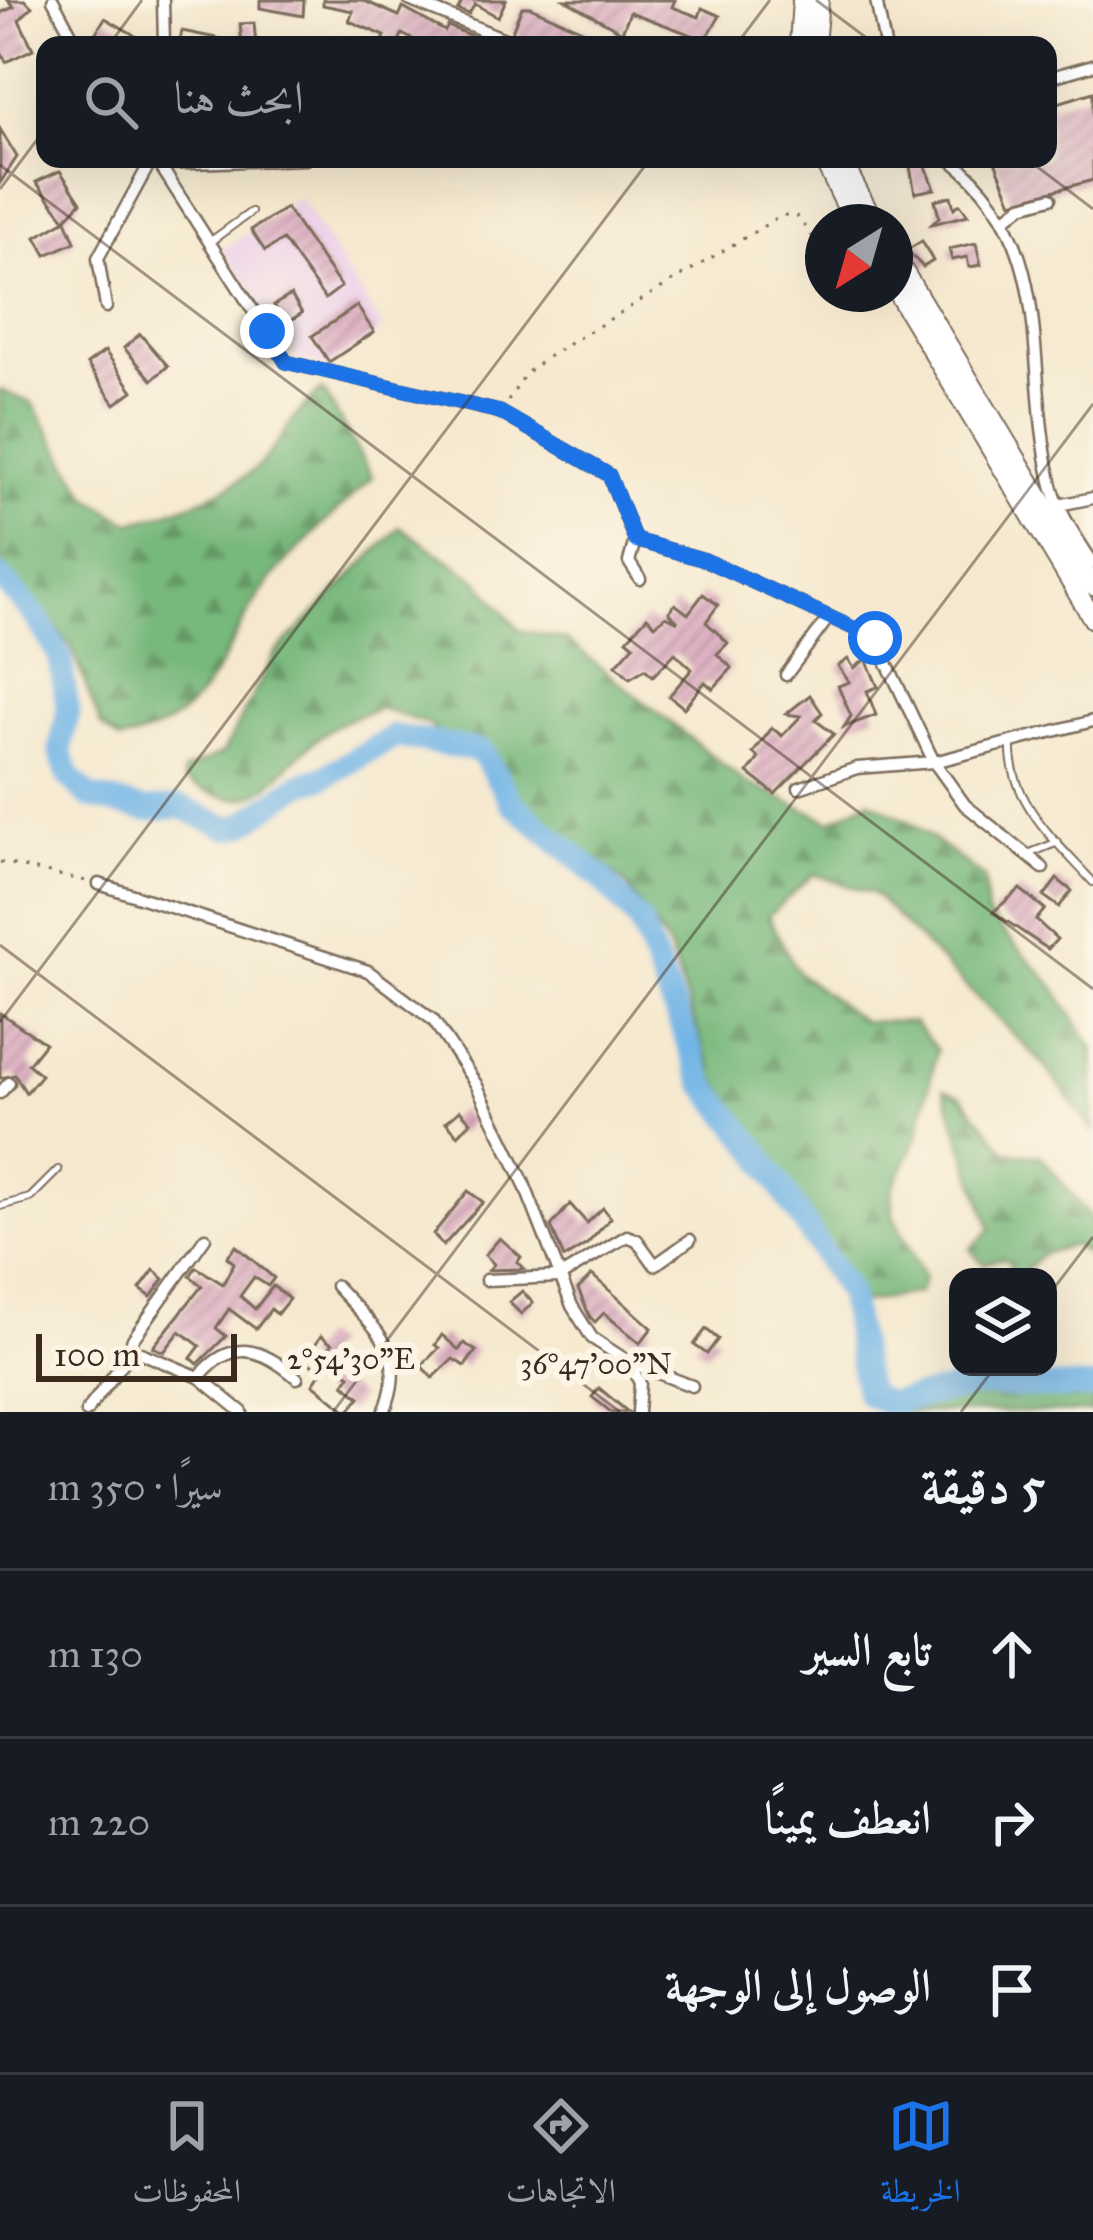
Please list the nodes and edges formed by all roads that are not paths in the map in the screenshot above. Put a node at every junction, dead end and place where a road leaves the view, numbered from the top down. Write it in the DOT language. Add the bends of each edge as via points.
graph roads {
  1 [pos="53,0"];
  2 [pos="163,0"];
  3 [pos="409,0"];
  4 [pos="802,0"];
  5 [pos="819,0"];
  6 [pos="876,0"];
  7 [pos="72,36"];
  8 [pos="164,36"];
  9 [pos="497,36"];
  10 [pos="800,36"];
  11 [pos="818,36"];
  12 [pos="883,36"];
  13 [pos="1093,65"];
  14 [pos="1057,75"];
  15 [pos="152,168"];
  16 [pos="160,168"];
  17 [pos="827,168"];
  18 [pos="846,168"];
  19 [pos="961,168"];
  20 [pos="1051,198"];
  21 [pos="845,204"];
  22 [pos="865,204"];
  23 [pos="251,212"];
  24 [pos="1005,219"];
  25 [pos="208,243"];
  26 [pos="913,287"];
  27 [pos="106,307"];
  28 [pos="909,312"];
  29 [pos="1093,498"];
  30 [pos="1059,505"];
  31 [pos="635,540"];
  32 [pos="1093,563"];
  33 [pos="640,580"];
  34 [pos="1093,586"];
  35 [pos="829,617"];
  36 [pos="1093,620"];
  37 [pos="786,675"];
  38 [pos="1093,721"];
  39 [pos="1012,738"];
  40 [pos="934,762"];
  41 [pos="799,788"];
  42 [pos="1058,842"];
  43 [pos="1026,855"];
  44 [pos="1043,868"];
  45 [pos="1093,882"];
  46 [pos="100,884"];
  47 [pos="9,1083"];
  48 [pos="0,1094"];
  49 [pos="58,1170"];
  50 [pos="0,1206"];
  51 [pos="205,1238"];
  52 [pos="690,1240"];
  53 [pos="560,1277"];
  54 [pos="486,1280"];
  55 [pos="336,1286"];
  56 [pos="127,1359"];
  57 [pos="629,1362"];
  58 [pos="199,1377"];
  59 [pos="297,1378"];
  60 [pos="692,1386"];
  61 [pos="86,1412"];
  62 [pos="242,1412"];
  63 [pos="384,1412"];
  64 [pos="638,1412"];
  1 -- 7 [label="street"];
  2 -- 8 [label="street"];
  3 -- 9 [label="street"];
  4 -- 10 [label="main road"];
  5 -- 11 [label="main road"];
  6 -- 12 [label="street"];
  13 -- 14 [label="street"];
  15 -- 27 [label="street" via="98,258"];
  16 -- 25 [label="street"];
  17 -- 21 [label="main road"];
  18 -- 22 [label="main road"];
  19 -- 24 [label="street"];
  20 -- 24 [label="street"];
  23 -- 25 [label="lane"];
  24 -- 30 [label="street" via="1026,276"];
  25 -- 31 [label="street" via="286,362 500,412 609,475"];
  26 -- 34 [label="main road"];
  28 -- 36 [label="main road"];
  29 -- 30 [label="street"];
  30 -- 32 [label="street"];
  31 -- 33 [label="street" via="629,562"];
  31 -- 35 [label="street" via="705,560"];
  35 -- 37 [label="street"];
  35 -- 40 [label="street" via="875,638"];
  38 -- 39 [label="street"];
  39 -- 40 [label="street"];
  39 -- 42 [label="lane" via="1016,787"];
  40 -- 41 [label="street" via="857,767"];
  40 -- 43 [label="street" via="965,805"];
  42 -- 43 [label="lane"];
  42 -- 45 [label="lane"];
  43 -- 44 [label="street"];
  46 -- 53 [label="street" via="368,971 434,1020 476,1084"];
  47 -- 48 [label="street"];
  49 -- 50 [label="lane" via="30,1198"];
  51 -- 56 [label="street"];
  52 -- 53 [label="street" via="655,1265 626,1236"];
  53 -- 54 [label="street"];
  53 -- 57 [label="street" via="592,1338"];
  55 -- 63 [label="street" via="396,1360"];
  56 -- 58 [label="street" via="141,1353"];
  56 -- 61 [label="street"];
  57 -- 60 [label="street"];
  57 -- 64 [label="street" via="640,1383"];
  58 -- 59 [label="street" via="211,1362 246,1348"];
  58 -- 62 [label="street"];
}
